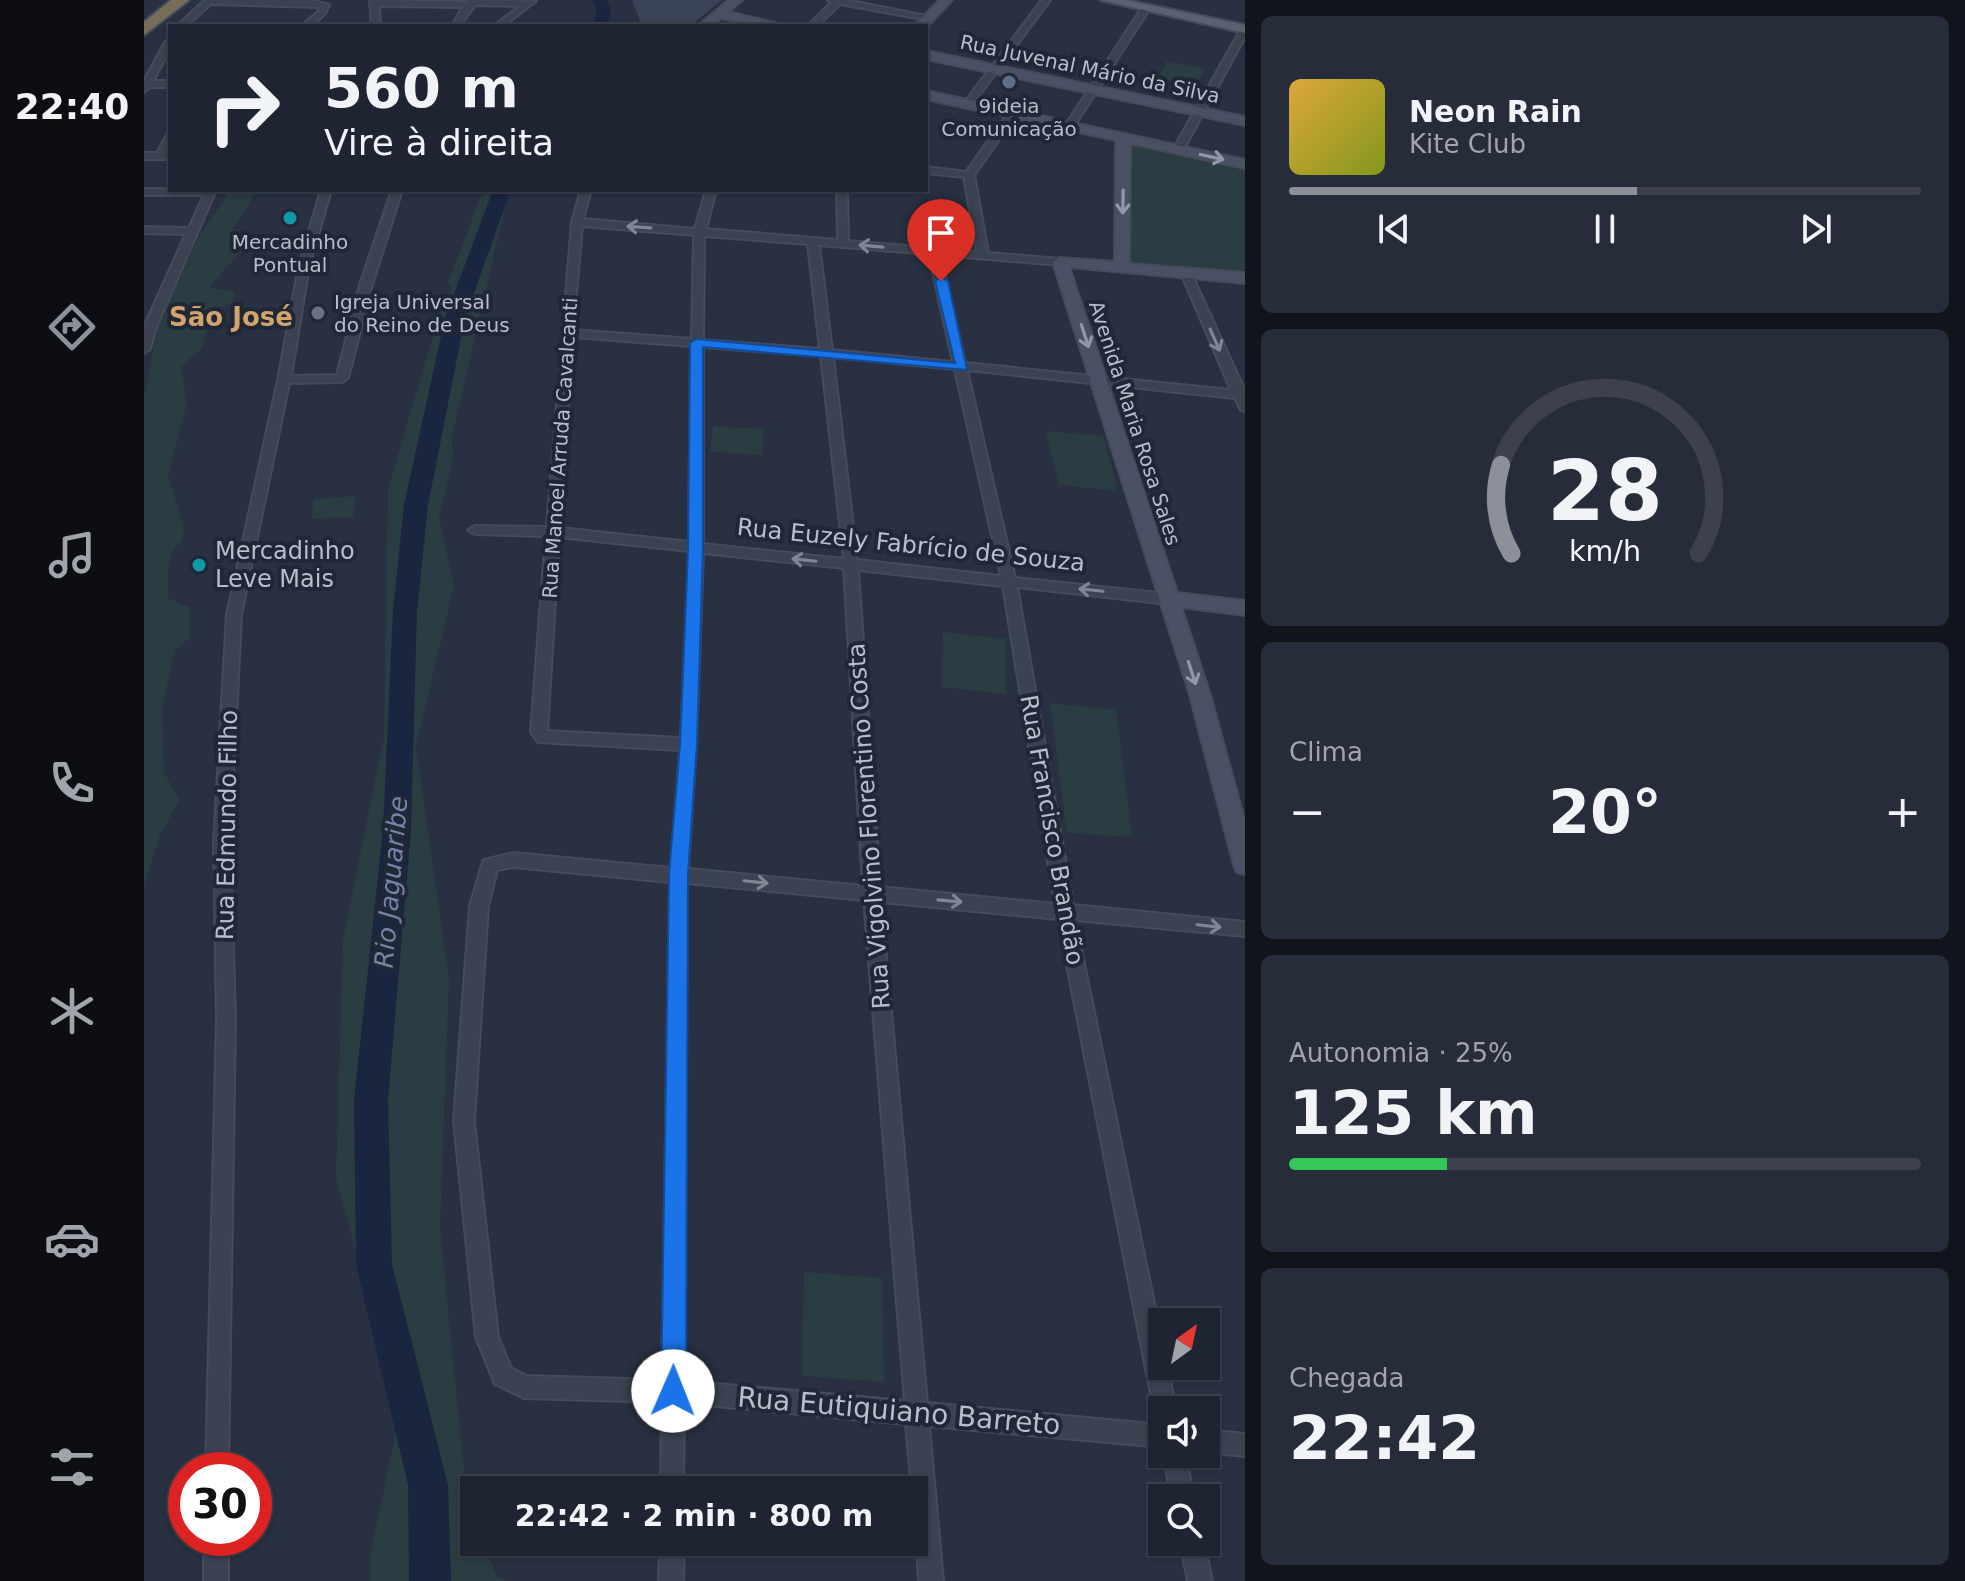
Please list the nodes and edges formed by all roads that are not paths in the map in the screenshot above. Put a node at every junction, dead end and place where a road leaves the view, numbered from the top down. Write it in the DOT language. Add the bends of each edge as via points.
graph roads {
  1 [pos="181,0"];
  2 [pos="736,0"];
  3 [pos="835,0"];
  4 [pos="946,0"];
  5 [pos="1046,0"];
  6 [pos="1107,0"];
  7 [pos="209,1"];
  8 [pos="246,1"];
  9 [pos="308,1"];
  10 [pos="375,2"];
  11 [pos="411,2"];
  12 [pos="472,2"];
  13 [pos="531,2"];
  14 [pos="1141,4"];
  15 [pos="719,14"];
  16 [pos="924,22"];
  17 [pos="183,24"];
  18 [pos="296,24"];
  19 [pos="307,24"];
  20 [pos="376,24"];
  21 [pos="457,24"];
  22 [pos="501,24"];
  23 [pos="706,24"];
  24 [pos="771,24"];
  25 [pos="814,24"];
  26 [pos="1245,26"];
  27 [pos="144,30"];
  28 [pos="165,55"];
  29 [pos="928,55"];
  30 [pos="994,70"];
  31 [pos="168,84"];
  32 [pos="144,86"];
  33 [pos="1095,90"];
  34 [pos="928,95"];
  35 [pos="968,104"];
  36 [pos="1198,111"];
  37 [pos="1012,114"];
  38 [pos="1245,121"];
  39 [pos="1070,126"];
  40 [pos="1123,138"];
  41 [pos="1178,150"];
  42 [pos="144,156"];
  43 [pos="165,156"];
  44 [pos="1245,164"];
  45 [pos="928,170"];
  46 [pos="969,175"];
  47 [pos="144,192"];
  48 [pos="168,192"];
  49 [pos="210,192"];
  50 [pos="325,192"];
  51 [pos="396,192"];
  52 [pos="585,192"];
  53 [pos="710,192"];
  54 [pos="842,192"];
  55 [pos="577,222"];
  56 [pos="144,230"];
  57 [pos="193,231"];
  58 [pos="700,231"];
  59 [pos="813,241"];
  60 [pos="843,244"];
  61 [pos="934,252"];
  62 [pos="983,255"];
  63 [pos="1060,262"];
  64 [pos="1122,267"];
  65 [pos="1186,273"];
  66 [pos="1245,278"];
  67 [pos="147,327"];
  68 [pos="567,333"];
  69 [pos="696,343"];
  70 [pos="144,349"];
  71 [pos="829,353"];
  72 [pos="963,368"];
  73 [pos="284,380"];
  74 [pos="1099,380"];
  75 [pos="1242,394"];
  76 [pos="1245,407"];
  77 [pos="475,530"];
  78 [pos="553,532"];
  79 [pos="696,549"];
  80 [pos="851,564"];
  81 [pos="1009,582"];
  82 [pos="1168,599"];
  83 [pos="1245,608"];
  84 [pos="688,744"];
  85 [pos="1245,865"];
  86 [pos="679,874"];
  87 [pos="872,894"];
  88 [pos="1065,911"];
  89 [pos="1245,929"];
  90 [pos="673,1391"];
  91 [pos="1162,1396"];
  92 [pos="914,1411"];
  93 [pos="1148,1435"];
  94 [pos="1220,1442"];
  95 [pos="1245,1445"];
  96 [pos="217,1452"];
  97 [pos="672,1476"];
  98 [pos="216,1556"];
  99 [pos="672,1556"];
  100 [pos="1195,1556"];
  101 [pos="216,1581"];
  102 [pos="671,1581"];
  103 [pos="931,1581"];
  104 [pos="1200,1581"];
  1 -- 27 [label="highway"];
  2 -- 15 [label="main road"];
  3 -- 16 [label="street"];
  3 -- 25 [label="street"];
  4 -- 16 [label="main road"];
  5 -- 30 [label="street"];
  6 -- 14 [label="main road"];
  7 -- 8 [label="street"];
  7 -- 17 [label="street"];
  8 -- 9 [label="street"];
  9 -- 18 [label="street"];
  9 -- 19 [label="street" via="326,8"];
  10 -- 11 [label="street"];
  10 -- 20 [label="street"];
  11 -- 12 [label="street"];
  12 -- 13 [label="street"];
  12 -- 21 [label="street"];
  13 -- 22 [label="street"];
  14 -- 26 [label="main road"];
  14 -- 33 [label="street"];
  15 -- 23 [label="main road"];
  15 -- 24 [label="main road"];
  26 -- 36 [label="street"];
  28 -- 32 [label="street"];
  29 -- 30 [label="main road, Rua Juvenal Mário da Silva"];
  30 -- 33 [label="main road, Rua Juvenal Mário da Silva"];
  30 -- 35 [label="street"];
  31 -- 32 [label="street"];
  33 -- 36 [label="main road, Rua Juvenal Mário da Silva"];
  33 -- 39 [label="street"];
  34 -- 35 [label="main road"];
  35 -- 37 [label="main road"];
  36 -- 38 [label="main road, Rua Juvenal Mário da Silva"];
  36 -- 41 [label="street"];
  37 -- 39 [label="main road"];
  37 -- 46 [label="street"];
  39 -- 40 [label="main road"];
  40 -- 41 [label="main road"];
  40 -- 64 [label="main road, one-way"];
  41 -- 44 [label="main road, one-way"];
  42 -- 43 [label="street"];
  45 -- 46 [label="street"];
  46 -- 62 [label="street"];
  47 -- 48 [label="street"];
  49 -- 57 [label="street"];
  50 -- 73 [label="street, Rua Edmundo Filho" via="304,266"];
  51 -- 73 [label="street" via="342,378"];
  52 -- 55 [label="street, Rua Manoel Arruda Cavalcanti"];
  53 -- 58 [label="street"];
  54 -- 60 [label="street"];
  58 -- 55 [label="street, one-way"];
  55 -- 68 [label="street, Rua Manoel Arruda Cavalcanti"];
  56 -- 57 [label="street"];
  57 -- 67 [label="street"];
  58 -- 59 [label="street"];
  58 -- 69 [label="street"];
  59 -- 60 [label="street"];
  59 -- 71 [label="street, Rua Vigolvino Florentino Costa"];
  61 -- 60 [label="street, one-way"];
  61 -- 62 [label="street"];
  61 -- 72 [label="street, Rua Francisco Brandão"];
  62 -- 63 [label="street"];
  63 -- 64 [label="main road"];
  63 -- 74 [label="main road, Avenida Maria Rosa Sales, one-way"];
  64 -- 65 [label="main road"];
  65 -- 66 [label="main road"];
  65 -- 75 [label="street, one-way"];
  67 -- 70 [label="street"];
  68 -- 69 [label="street"];
  68 -- 78 [label="street, Rua Manoel Arruda Cavalcanti"];
  69 -- 71 [label="street"];
  69 -- 79 [label="street"];
  71 -- 72 [label="street"];
  71 -- 80 [label="street, Rua Vigolvino Florentino Costa"];
  72 -- 74 [label="street"];
  72 -- 81 [label="street, Rua Francisco Brandão"];
  73 -- 96 [label="street, Rua Edmundo Filho" via="247,540 233,639 222,842 225,1050"];
  74 -- 75 [label="street"];
  74 -- 82 [label="main road, Avenida Maria Rosa Sales"];
  75 -- 76 [label="street"];
  77 -- 78 [label="street, Rua Euzely Fabrício de Souza"];
  78 -- 79 [label="street, Rua Euzely Fabrício de Souza"];
  78 -- 84 [label="street, Rua Manoel Arruda Cavalcanti" via="539,732 549,739"];
  80 -- 79 [label="street, Rua Euzely Fabrício de Souza, one-way"];
  79 -- 84 [label="street"];
  80 -- 81 [label="street, Rua Euzely Fabrício de Souza"];
  80 -- 87 [label="street, Rua Vigolvino Florentino Costa"];
  82 -- 81 [label="street, Rua Euzely Fabrício de Souza, one-way"];
  81 -- 88 [label="street, Rua Francisco Brandão"];
  82 -- 83 [label="main road, Rua Euzely Fabrício de Souza"];
  82 -- 85 [label="main road, Avenida Maria Rosa Sales, one-way" via="1200,695"];
  84 -- 86 [label="street"];
  86 -- 87 [label="street, one-way"];
  86 -- 90 [label="street"];
  86 -- 90 [label="street, Rua Eutiquiano Barreto" via="495,863 484,880 464,1121 487,1337 503,1376 524,1387"];
  87 -- 88 [label="street, one-way"];
  87 -- 92 [label="street, Rua Vigolvino Florentino Costa"];
  88 -- 89 [label="street, one-way"];
  88 -- 91 [label="street, Rua Francisco Brandão"];
  90 -- 92 [label="street, Rua Eutiquiano Barreto"];
  90 -- 97 [label="street"];
  92 -- 93 [label="street, Rua Eutiquiano Barreto"];
  92 -- 103 [label="street, Rua Vigolvino Florentino Costa"];
  94 -- 95 [label="street"];
  98 -- 101 [label="street"];
  99 -- 102 [label="street"];
  100 -- 104 [label="street"];
}
